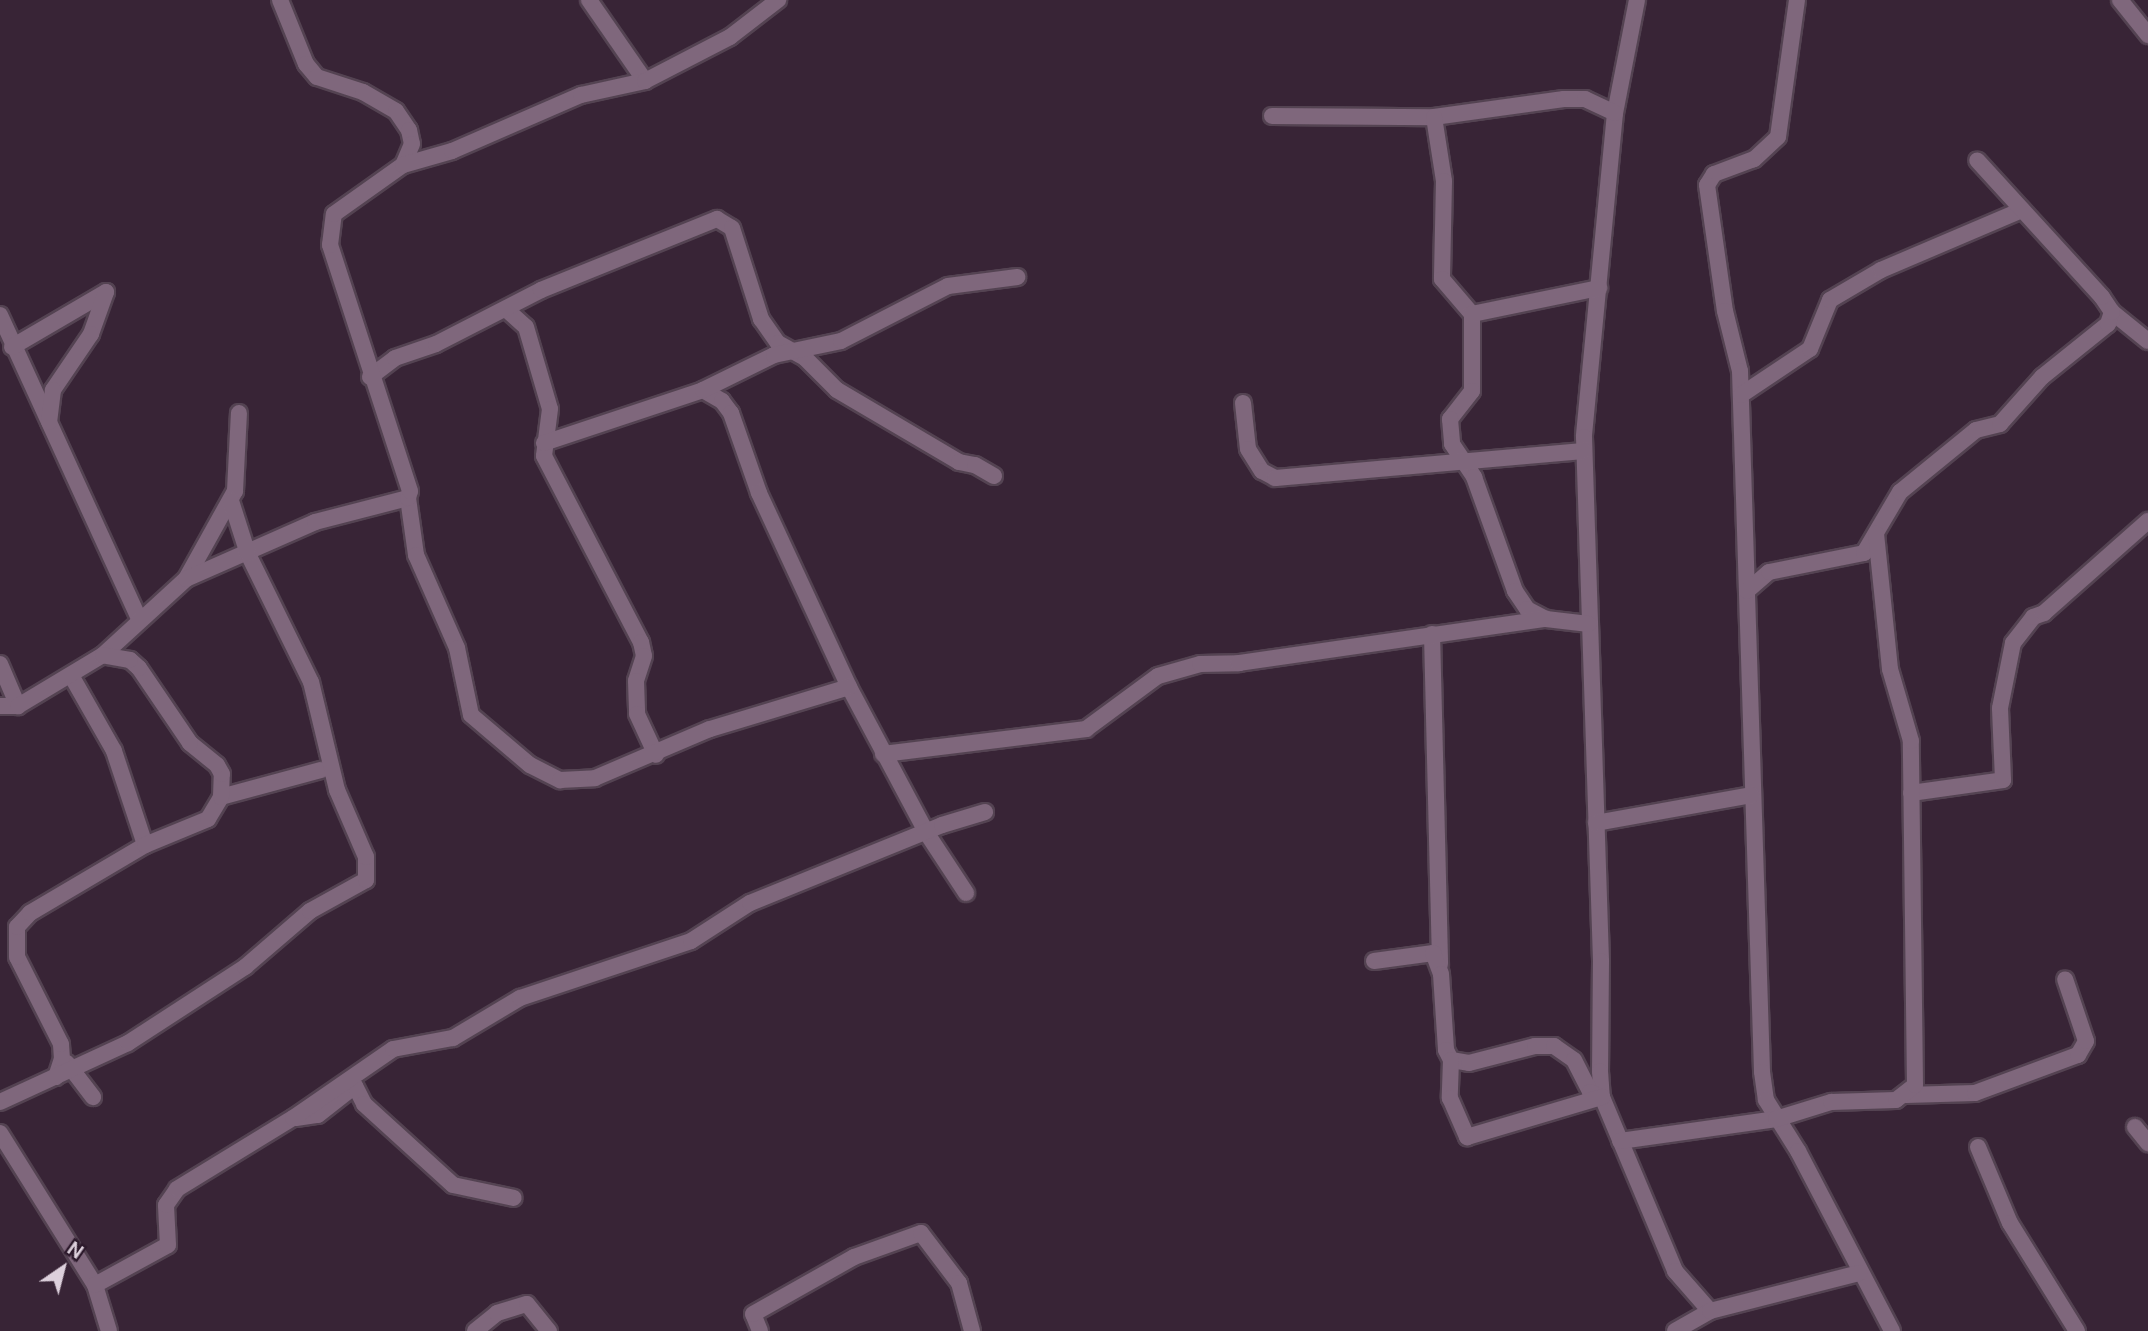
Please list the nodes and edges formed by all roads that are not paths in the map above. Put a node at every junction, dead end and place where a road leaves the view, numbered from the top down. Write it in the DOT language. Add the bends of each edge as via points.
graph roads {
  1 [pos="280,0"];
  2 [pos="589,0"];
  3 [pos="778,0"];
  4 [pos="1637,0"];
  5 [pos="1797,0"];
  6 [pos="2120,0"];
  7 [pos="2148,35"];
  8 [pos="645,81"];
  9 [pos="1615,113"];
  10 [pos="1272,116"];
  11 [pos="1434,117"];
  12 [pos="1977,160"];
  13 [pos="403,165"];
  14 [pos="2022,209"];
  15 [pos="1017,277"];
  16 [pos="1599,288"];
  17 [pos="508,310"];
  18 [pos="2112,312"];
  19 [pos="1472,314"];
  20 [pos="0,315"];
  21 [pos="2148,341"];
  22 [pos="12,347"];
  23 [pos="791,350"];
  24 [pos="370,377"];
  25 [pos="703,390"];
  26 [pos="1741,396"];
  27 [pos="1243,403"];
  28 [pos="239,414"];
  29 [pos="49,422"];
  30 [pos="544,443"];
  31 [pos="1584,450"];
  32 [pos="1462,462"];
  33 [pos="994,476"];
  34 [pos="408,498"];
  35 [pos="231,501"];
  36 [pos="2148,521"];
  37 [pos="1876,534"];
  38 [pos="248,554"];
  39 [pos="186,579"];
  40 [pos="1747,591"];
  41 [pos="139,618"];
  42 [pos="1546,619"];
  43 [pos="1589,624"];
  44 [pos="1432,634"];
  45 [pos="103,655"];
  46 [pos="0,664"];
  47 [pos="72,677"];
  48 [pos="849,687"];
  49 [pos="0,706"];
  50 [pos="18,706"];
  51 [pos="883,754"];
  52 [pos="656,755"];
  53 [pos="321,770"];
  54 [pos="1911,793"];
  55 [pos="1751,795"];
  56 [pos="221,797"];
  57 [pos="985,812"];
  58 [pos="1597,823"];
  59 [pos="926,832"];
  60 [pos="145,845"];
  61 [pos="966,893"];
  62 [pos="1374,961"];
  63 [pos="1441,974"];
  64 [pos="2065,979"];
  65 [pos="1451,1060"];
  66 [pos="68,1064"];
  67 [pos="1906,1095"];
  68 [pos="93,1097"];
  69 [pos="1602,1097"];
  70 [pos="0,1102"];
  71 [pos="293,1118"];
  72 [pos="1776,1119"];
  73 [pos="2135,1127"];
  74 [pos="1620,1141"];
  75 [pos="2148,1143"];
  76 [pos="3,1144"];
  77 [pos="1978,1147"];
  78 [pos="514,1198"];
  79 [pos="1858,1273"];
  80 [pos="95,1285"];
  81 [pos="1710,1311"];
  82 [pos="108,1331"];
  83 [pos="475,1331"];
  84 [pos="549,1331"];
  85 [pos="760,1331"];
  86 [pos="972,1331"];
  87 [pos="1675,1331"];
  88 [pos="1892,1331"];
  89 [pos="2077,1331"];
  1 -- 13 [label="street" via="306,64 317,77 363,92 396,111 412,144"];
  2 -- 8 [label="street"];
  3 -- 8 [label="street" via="730,37"];
  4 -- 9 [label="street"];
  5 -- 26 [label="street" via="1778,137 1754,159 1714,174 1707,185"];
  6 -- 7 [label="street"];
  8 -- 13 [label="street" via="568,100 452,151"];
  9 -- 11 [label="street" via="1585,99 1564,99"];
  9 -- 16 [label="street"];
  10 -- 11 [label="street"];
  11 -- 19 [label="street" via="1444,181 1442,279"];
  12 -- 14 [label="street"];
  13 -- 24 [label="street" via="334,214 329,226 334,237 330,245"];
  14 -- 18 [label="street"];
  14 -- 26 [label="street" via="1881,270 1830,300 1810,349"];
  15 -- 23 [label="street" via="948,286 841,341"];
  16 -- 19 [label="street"];
  16 -- 31 [label="street"];
  17 -- 23 [label="street" via="541,290 717,219 733,228 770,335"];
  17 -- 24 [label="street" via="395,358"];
  17 -- 30 [label="street" via="526,327 550,409"];
  18 -- 21 [label="street"];
  18 -- 37 [label="street" via="2108,324 2042,377 2000,424 1976,430 1900,492"];
  19 -- 32 [label="street" via="1472,391 1456,409 1449,430"];
  20 -- 22 [label="street"];
  22 -- 29 [label="street"];
  22 -- 29 [label="street" via="106,292 91,334 53,390"];
  23 -- 25 [label="street"];
  23 -- 33 [label="street" via="837,390 959,462"];
  24 -- 34 [label="street" via="410,491"];
  25 -- 30 [label="street" via="637,408"];
  25 -- 48 [label="street" via="722,401 731,413 759,493"];
  26 -- 40 [label="street"];
  27 -- 32 [label="street" via="1248,449 1262,471 1275,478"];
  28 -- 35 [label="street"];
  29 -- 41 [label="street"];
  30 -- 52 [label="street" via="544,456 555,480 641,642 644,656 634,693 637,713"];
  31 -- 32 [label="street"];
  31 -- 43 [label="street"];
  32 -- 42 [label="street" via="1474,477 1515,591 1527,608"];
  34 -- 38 [label="street" via="315,522"];
  34 -- 52 [label="street" via="416,555 457,648 471,715 530,765 560,780 595,778"];
  35 -- 38 [label="street"];
  35 -- 39 [label="street"];
  36 -- 54 [label="street" via="2044,613 2033,617 2013,643 2000,708 2003,780"];
  37 -- 40 [label="street" via="1864,554 1769,572"];
  37 -- 54 [label="street" via="1890,668 1911,741"];
  38 -- 39 [label="street"];
  38 -- 66 [label="street" via="306,667 337,790 369,870 366,880 310,911 245,967 128,1043"];
  39 -- 41 [label="street"];
  40 -- 55 [label="street"];
  41 -- 45 [label="street"];
  42 -- 43 [label="street"];
  42 -- 44 [label="street"];
  43 -- 58 [label="street"];
  44 -- 51 [label="street" via="1239,663 1200,664 1158,676 1086,729"];
  44 -- 63 [label="street"];
  45 -- 47 [label="street"];
  45 -- 56 [label="street" via="130,660 139,668 190,743 222,774"];
  46 -- 50 [label="street"];
  47 -- 50 [label="street"];
  47 -- 60 [label="street" via="114,751"];
  48 -- 51 [label="street"];
  48 -- 52 [label="street" via="710,729"];
  49 -- 50 [label="street"];
  51 -- 59 [label="street"];
  53 -- 56 [label="street"];
  54 -- 67 [label="street" via="1917,1072 1915,1085"];
  55 -- 58 [label="street"];
  55 -- 72 [label="street" via="1762,1072 1766,1100"];
  56 -- 60 [label="street" via="208,819"];
  57 -- 59 [label="street"];
  58 -- 69 [label="street"];
  59 -- 61 [label="street"];
  59 -- 71 [label="street" via="750,902 691,941 520,998 453,1038 393,1049"];
  60 -- 66 [label="street" via="30,913 17,927 17,957 55,1028"];
  62 -- 63 [label="street" via="1433,953"];
  63 -- 65 [label="street" via="1446,1050"];
  64 -- 67 [label="street" via="2086,1041 2078,1055 1975,1093"];
  65 -- 69 [label="street" via="1469,1063 1535,1046 1554,1046 1574,1059 1590,1092"];
  65 -- 69 [label="street" via="1450,1098 1467,1137"];
  66 -- 68 [label="street"];
  66 -- 70 [label="street" via="56,1077"];
  67 -- 72 [label="street" via="1883,1102 1831,1102"];
  69 -- 74 [label="street"];
  71 -- 78 [label="street" via="318,1115 355,1086 364,1104 453,1185"];
  71 -- 80 [label="street" via="177,1189 166,1205 168,1245"];
  72 -- 74 [label="street"];
  72 -- 79 [label="street" via="1798,1151"];
  73 -- 75 [label="street"];
  74 -- 81 [label="street" via="1675,1271"];
  76 -- 80 [label="street"];
  77 -- 89 [label="street" via="2010,1223"];
  79 -- 81 [label="street"];
  79 -- 88 [label="street"];
  80 -- 82 [label="street"];
  81 -- 87 [label="street"];
  83 -- 84 [label="street" via="497,1313 527,1304"];
  85 -- 86 [label="street" via="753,1314 854,1257 921,1233 959,1283"];
}
